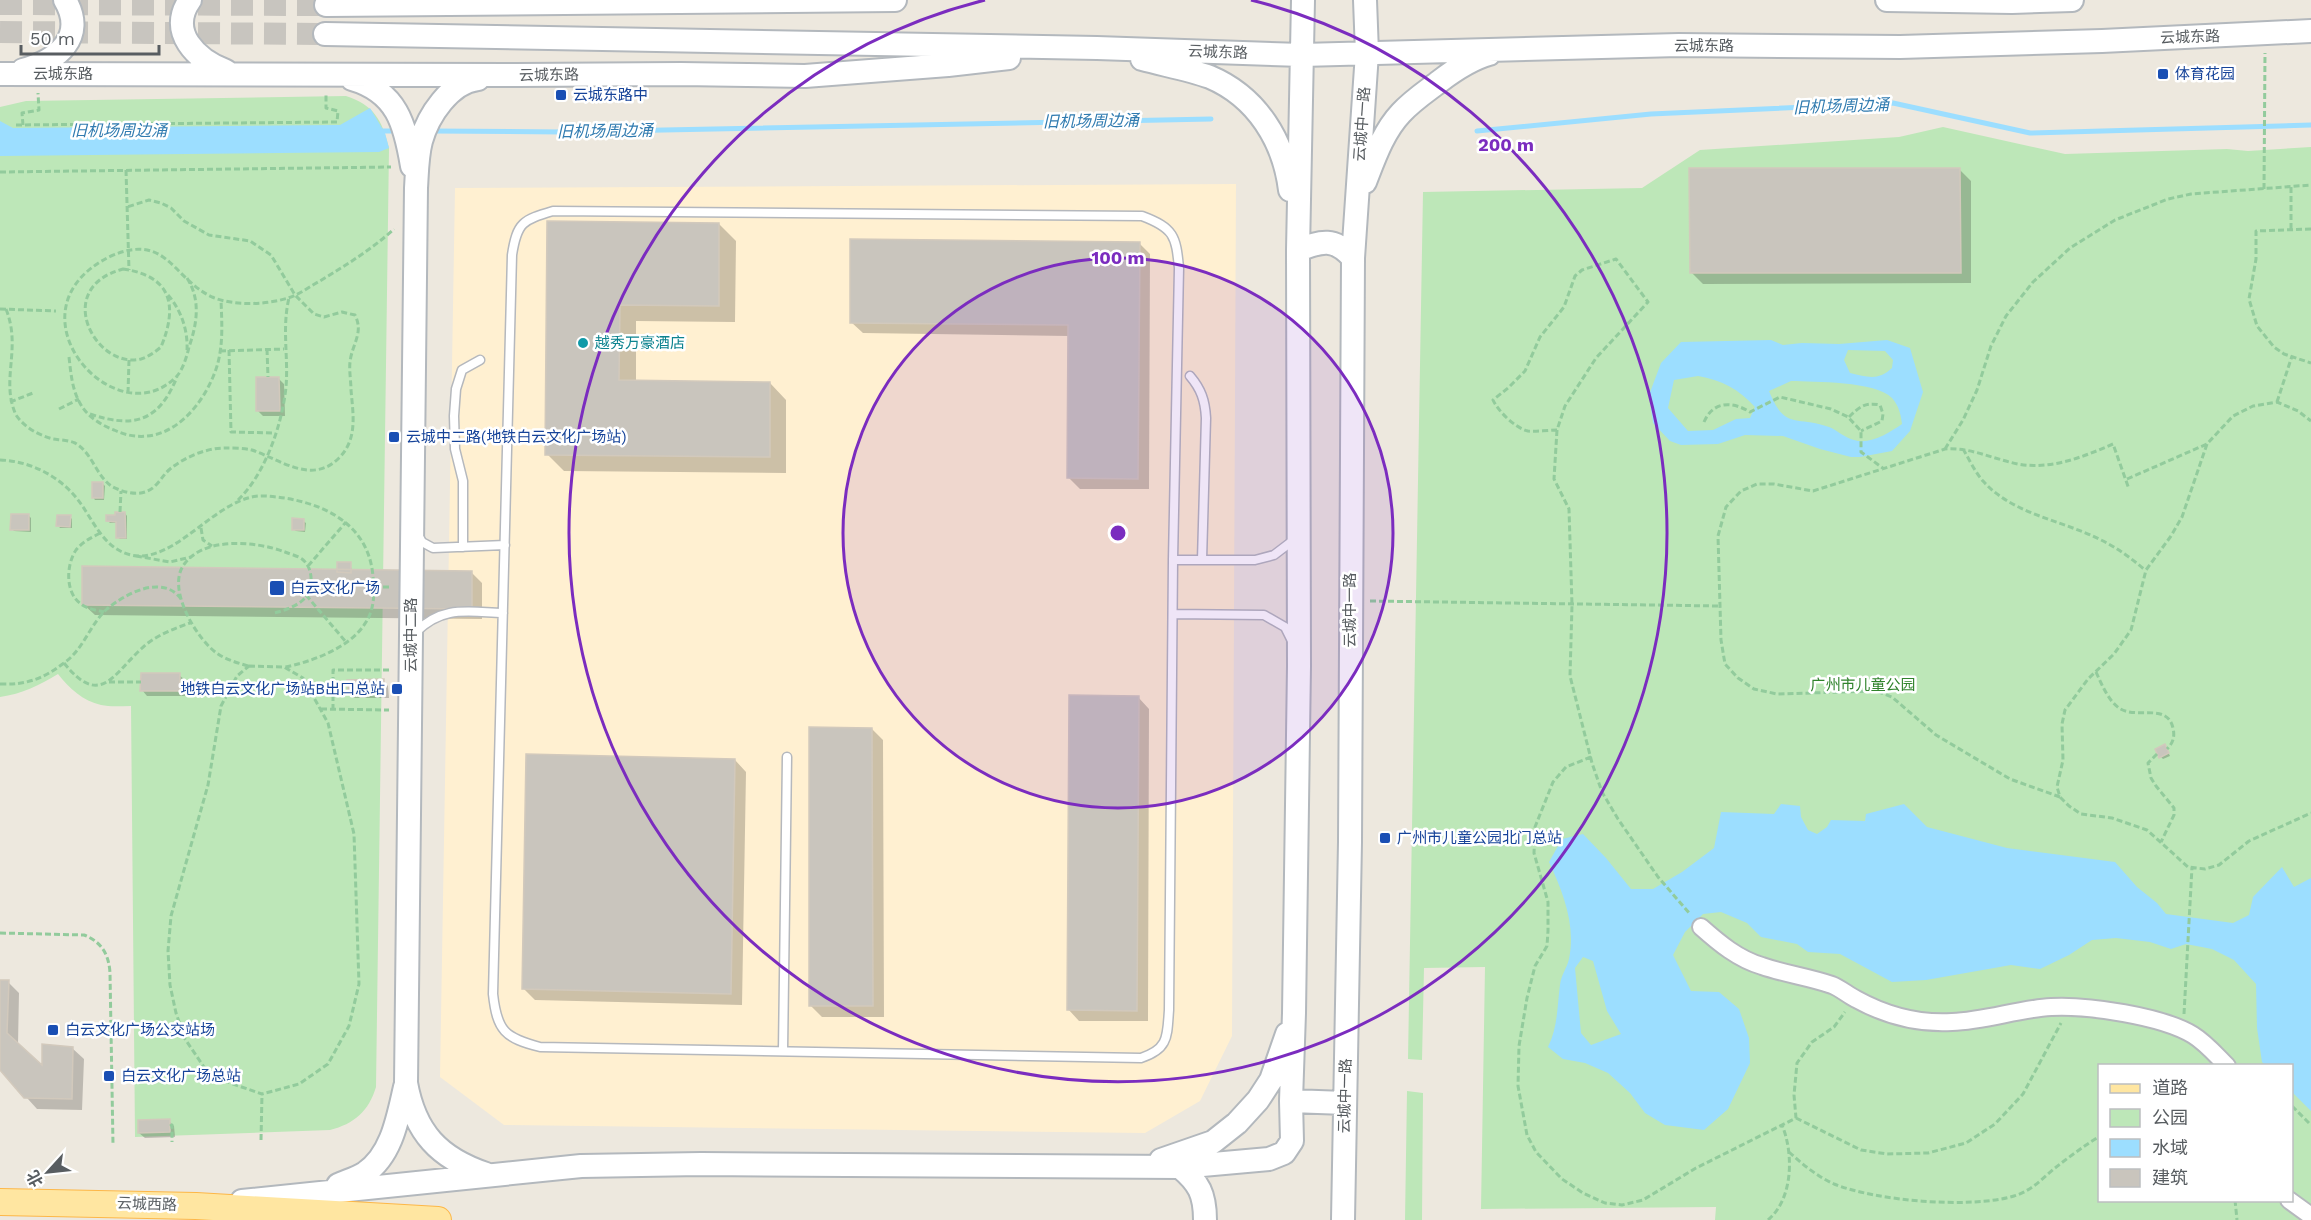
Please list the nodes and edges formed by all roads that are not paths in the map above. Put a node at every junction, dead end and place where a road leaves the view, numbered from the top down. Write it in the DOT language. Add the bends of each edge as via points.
graph roads {
  1 [pos="65,0"];
  2 [pos="190,0"];
  3 [pos="895,0"];
  4 [pos="1303,0"];
  5 [pos="1365,0"];
  6 [pos="1887,0"];
  7 [pos="2060,0"];
  8 [pos="2012,1"];
  9 [pos="326,5"];
  10 [pos="2311,31"];
  11 [pos="325,34"];
  12 [pos="1097,48"];
  13 [pos="1508,49"];
  14 [pos="1367,53"];
  15 [pos="1302,55"];
  16 [pos="0,74"];
  17 [pos="236,74"];
  18 [pos="517,75"];
  19 [pos="40,82"];
  20 [pos="331,82"];
  21 [pos="0,86"];
  22 [pos="416,188"];
  23 [pos="1357,200"];
  24 [pos="1298,250"];
  25 [pos="1353,258"];
  26 [pos="480,360"];
  27 [pos="1190,376"];
  28 [pos="411,523"];
  29 [pos="1298,537"];
  30 [pos="505,545"];
  31 [pos="463,547"];
  32 [pos="1173,560"];
  33 [pos="1202,560"];
  34 [pos="503,613"];
  35 [pos="1173,614"];
  36 [pos="411,636"];
  37 [pos="1298,654"];
  38 [pos="787,757"];
  39 [pos="1701,927"];
  40 [pos="1294,1013"];
  41 [pos="783,1052"];
  42 [pos="2225,1064"];
  43 [pos="406,1083"];
  44 [pos="1291,1101"];
  45 [pos="1345,1103"];
  46 [pos="1140,1167"];
  47 [pos="1180,1167"];
  48 [pos="491,1176"];
  49 [pos="323,1192"];
  50 [pos="0,1202"];
  51 [pos="2292,1202"];
  52 [pos="196,1206"];
  53 [pos="2311,1216"];
  54 [pos="438,1220"];
  55 [pos="1205,1220"];
  56 [pos="1343,1220"];
  1 -- 16 [label="main road" via="73,20 72,33 60,52 44,63"];
  2 -- 17 [label="main road" via="182,18 190,47 201,59"];
  3 -- 9 [label="main road"];
  4 -- 15 [label="main road"];
  5 -- 14 [label="main road, 云城中一路"];
  6 -- 8 [label="main road"];
  7 -- 8 [label="main road"];
  10 -- 13 [label="main road, 云城东路" via="1900,46"];
  11 -- 12 [label="main road, 云城东路"];
  12 -- 15 [label="main road, 云城东路"];
  12 -- 18 [label="main road, 云城东路" via="805,76"];
  12 -- 24 [label="main road" via="1212,78 1255,108 1271,129 1282,154"];
  13 -- 14 [label="main road, 云城东路"];
  13 -- 23 [label="main road" via="1454,70 1399,115 1380,144"];
  14 -- 15 [label="main road, 云城东路"];
  14 -- 23 [label="main road, 云城中一路"];
  15 -- 24 [label="main road"];
  16 -- 19 [label="main road, 云城东路"];
  17 -- 19 [label="main road, 云城东路"];
  17 -- 20 [label="main road, 云城东路"];
  18 -- 20 [label="main road, 云城东路"];
  18 -- 22 [label="main road" via="472,80 455,87 446,97 421,142"];
  19 -- 21 [label="main road" via="10,78"];
  20 -- 22 [label="main road" via="374,87 384,94 403,124"];
  22 -- 28 [label="main road, 云城中二路"];
  23 -- 25 [label="main road, 云城中一路"];
  24 -- 25 [label="main road" via="1326,242 1344,248"];
  24 -- 29 [label="main road"];
  25 -- 45 [label="main road, 云城中一路"];
  26 -- 31 [label="lane" via="462,370 456,389 455,449 463,481"];
  27 -- 33 [label="lane" via="1205,400"];
  28 -- 31 [label="lane" via="422,542 433,548"];
  28 -- 36 [label="main road, 云城中二路"];
  29 -- 33 [label="lane" via="1274,555 1255,560"];
  29 -- 37 [label="main road"];
  30 -- 31 [label="lane"];
  30 -- 32 [label="lane" via="512,255 515,236 527,218 553,211 1142,216 1161,223 1176,240 1178,259"];
  30 -- 34 [label="lane"];
  32 -- 33 [label="lane"];
  32 -- 35 [label="lane"];
  34 -- 36 [label="lane" via="444,613"];
  34 -- 41 [label="lane" via="493,994 496,1017 506,1033 540,1047"];
  35 -- 37 [label="lane" via="1264,615 1285,627"];
  35 -- 41 [label="lane" via="1169,1010 1167,1039 1156,1053 1141,1058"];
  36 -- 43 [label="main road, 云城中二路"];
  37 -- 40 [label="main road"];
  38 -- 41 [label="lane"];
  39 -- 42 [label="street" via="1759,966 1834,985 1856,999 1912,1020 1951,1022 2051,1007 2093,1009 2173,1025 2212,1050"];
  40 -- 44 [label="main road"];
  40 -- 46 [label="main road" via="1271,1080 1237,1123 1213,1142"];
  43 -- 48 [label="main road" via="416,1118 440,1150 455,1162"];
  43 -- 49 [label="main road" via="382,1157 365,1173"];
  44 -- 45 [label="main road"];
  44 -- 47 [label="main road" via="1293,1141 1284,1153 1269,1159"];
  45 -- 56 [label="main road, 云城中一路"];
  46 -- 47 [label="main road"];
  46 -- 48 [label="main road" via="648,1164 581,1166"];
  47 -- 55 [label="main road" via="1201,1190"];
  48 -- 49 [label="main road"];
  49 -- 52 [label="main road"];
  50 -- 52 [label="main road, 云城西路"];
  51 -- 53 [label="street"];
  52 -- 54 [label="main road, 云城西路"];
}
